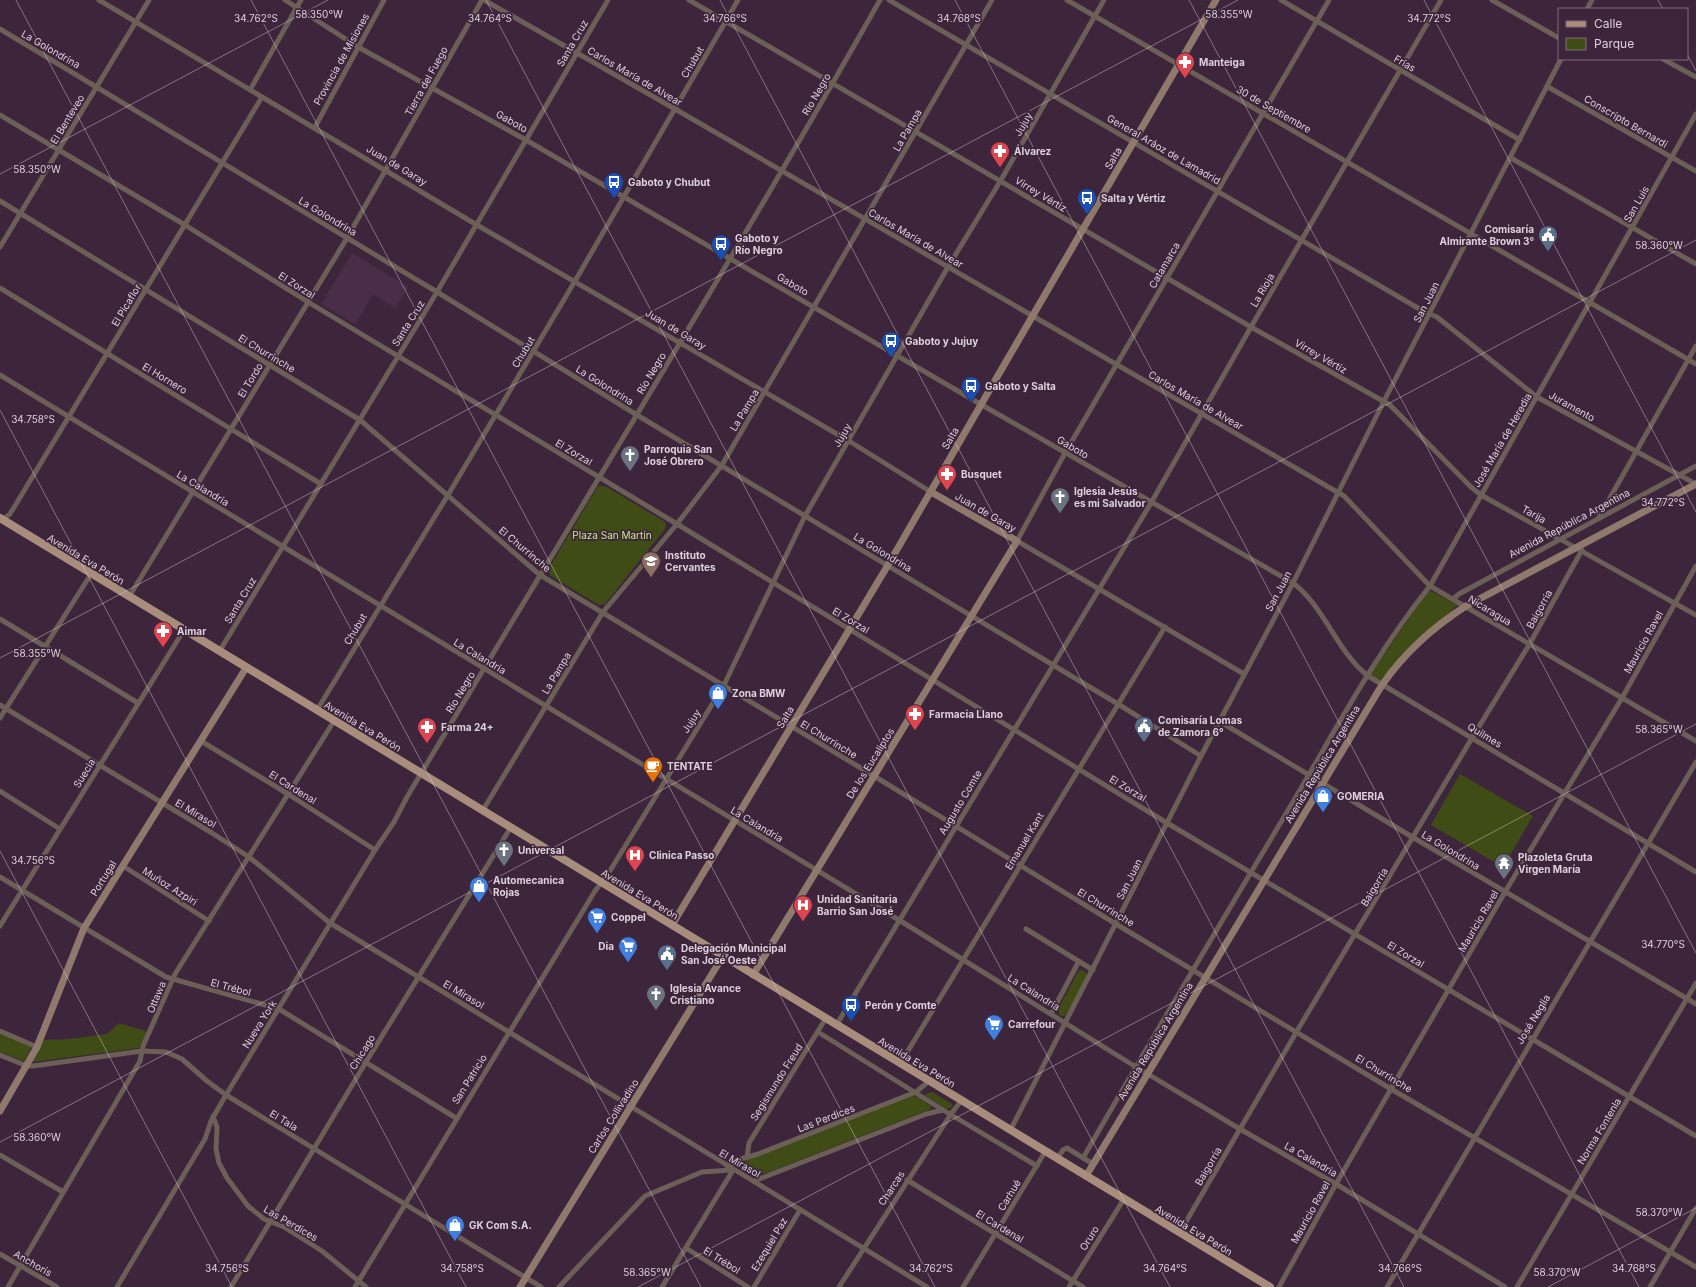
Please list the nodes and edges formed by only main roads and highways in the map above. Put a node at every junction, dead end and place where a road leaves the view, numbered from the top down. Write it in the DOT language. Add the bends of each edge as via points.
graph roads {
  1 [pos="1,520"];
  2 [pos="1270,1287"];
  1 -- 2 [label="main road, Avenida Eva Perón"];
}
